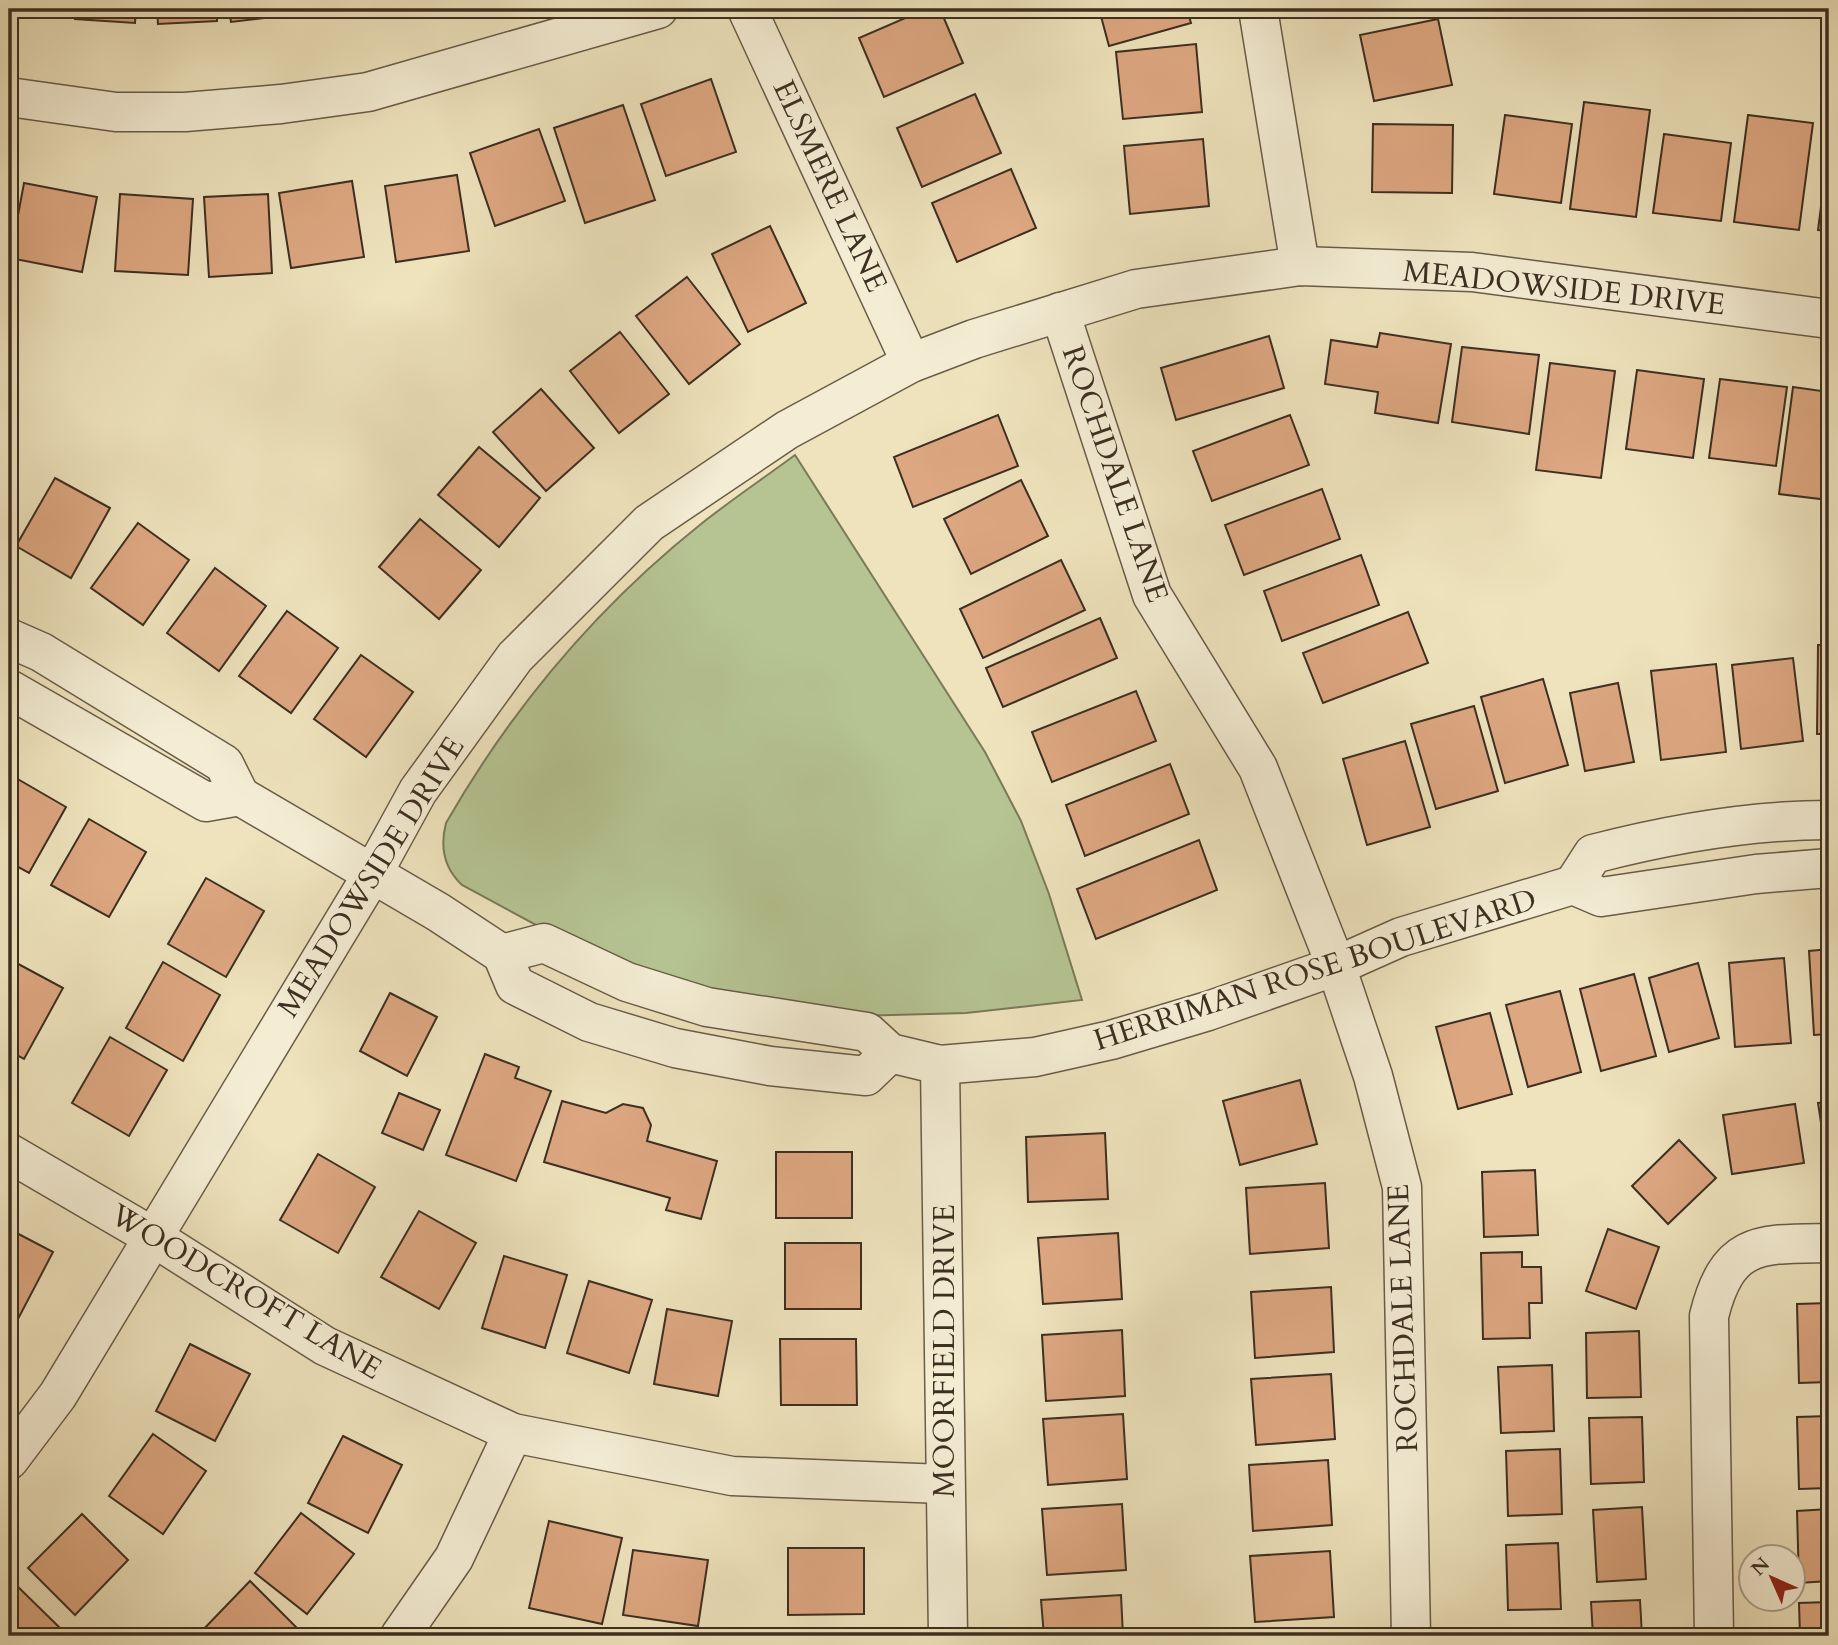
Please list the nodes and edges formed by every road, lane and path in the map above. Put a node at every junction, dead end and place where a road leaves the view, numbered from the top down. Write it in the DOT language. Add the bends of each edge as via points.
graph roads {
  1 [pos="658,9"];
  2 [pos="747,9"];
  3 [pos="1258,9"];
  4 [pos="9,97"];
  5 [pos="1300,266"];
  6 [pos="1060,312"];
  7 [pos="1829,319"];
  8 [pos="911,363"];
  9 [pos="9,638"];
  10 [pos="9,690"];
  11 [pos="240,796"];
  12 [pos="1829,820"];
  13 [pos="1829,868"];
  14 [pos="373,873"];
  15 [pos="1573,886"];
  16 [pos="502,954"];
  17 [pos="1336,966"];
  18 [pos="890,1054"];
  19 [pos="940,1065"];
  20 [pos="9,1153"];
  21 [pos="153,1237"];
  22 [pos="1829,1243"];
  23 [pos="513,1433"];
  24 [pos="9,1460"];
  25 [pos="944,1483"];
  26 [pos="400,1636"];
  27 [pos="948,1636"];
  28 [pos="1411,1636"];
  29 [pos="1714,1636"];
  1 -- 4 [label="street" via="368,92 281,104 116,112"];
  2 -- 8 [label="street, ELSMERE LANE"];
  3 -- 5 [label="street"];
  5 -- 6 [label="street, MEADOWSIDE DRIVE" via="1136,289"];
  5 -- 7 [label="street, MEADOWSIDE DRIVE" via="1472,272"];
  6 -- 8 [label="street, MEADOWSIDE DRIVE"];
  6 -- 17 [label="street, ROCHDALE LANE" via="1152,595 1258,768"];
  8 -- 14 [label="street, MEADOWSIDE DRIVE" via="787,430 649,523 515,657 418,791"];
  9 -- 11 [label="street" via="52,658 224,764"];
  10 -- 11 [label="street" via="206,802"];
  11 -- 14 [label="street"];
  12 -- 15 [label="street, HERRIMAN ROSE BOULEVARD" via="1668,835 1593,854"];
  13 -- 15 [label="street, HERRIMAN ROSE BOULEVARD" via="1601,897"];
  14 -- 16 [label="street"];
  14 -- 21 [label="street, MEADOWSIDE DRIVE"];
  15 -- 17 [label="street, HERRIMAN ROSE BOULEVARD" via="1401,937"];
  16 -- 18 [label="street, HERRIMAN ROSE BOULEVARD" via="544,943 626,982 707,1007 867,1032"];
  16 -- 18 [label="street" via="515,985 589,1022 675,1048 770,1066 866,1076"];
  17 -- 19 [label="street, HERRIMAN ROSE BOULEVARD" via="1111,1040 1035,1058"];
  17 -- 28 [label="street, ROCHDALE LANE" via="1373,1076 1402,1187"];
  18 -- 19 [label="street, HERRIMAN ROSE BOULEVARD"];
  19 -- 25 [label="street, MOORFIELD DRIVE"];
  20 -- 21 [label="street, WOODCROFT LANE"];
  21 -- 23 [label="street, WOODCROFT LANE" via="325,1346"];
  21 -- 24 [label="street, MEADOWSIDE DRIVE" via="58,1395"];
  22 -- 29 [label="street" via="1779,1243 1752,1250 1729,1265 1716,1288 1709,1316"];
  23 -- 25 [label="street, WOODCROFT LANE" via="732,1476"];
  23 -- 26 [label="street" via="454,1558"];
  25 -- 27 [label="street, MOORFIELD DRIVE"];
}
